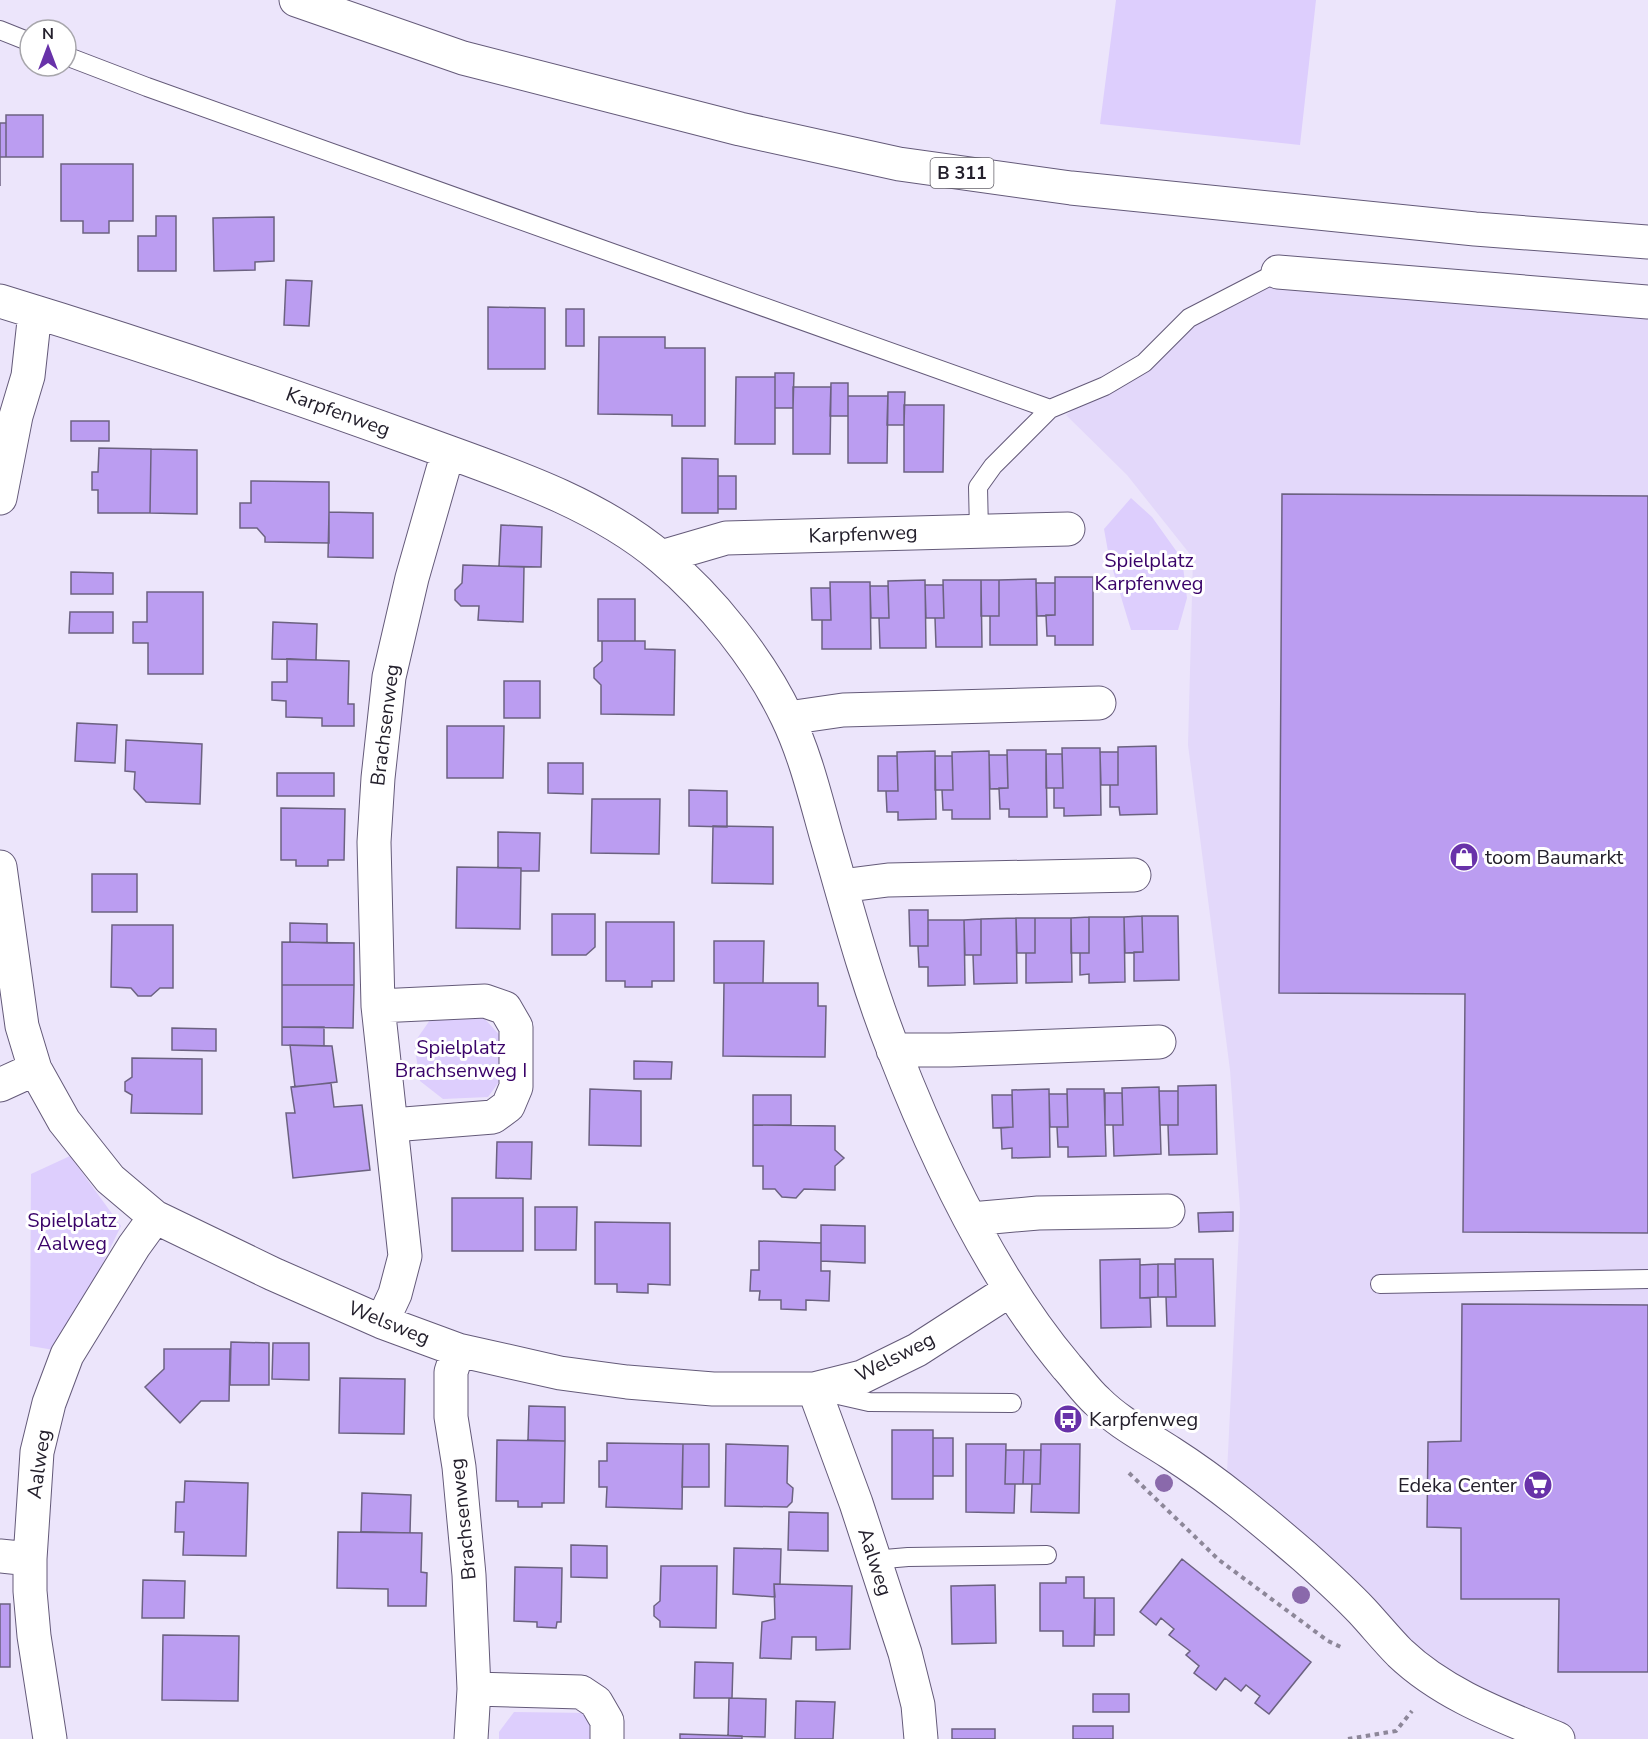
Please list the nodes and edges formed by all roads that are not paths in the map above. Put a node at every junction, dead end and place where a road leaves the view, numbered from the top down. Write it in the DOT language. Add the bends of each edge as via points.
graph roads {
  1 [pos="296,0"];
  2 [pos="0,30"];
  3 [pos="18,37"];
  4 [pos="78,60"];
  5 [pos="1648,242"];
  6 [pos="1278,272"];
  7 [pos="0,301"];
  8 [pos="1648,302"];
  9 [pos="35,312"];
  10 [pos="1050,409"];
  11 [pos="448,452"];
  12 [pos="0,498"];
  13 [pos="1068,529"];
  14 [pos="980,531"];
  15 [pos="661,557"];
  16 [pos="1099,703"];
  17 [pos="788,718"];
  18 [pos="0,867"];
  19 [pos="1134,875"];
  20 [pos="841,886"];
  21 [pos="378,1006"];
  22 [pos="1159,1042"];
  23 [pos="893,1050"];
  24 [pos="35,1069"];
  25 [pos="0,1085"];
  26 [pos="392,1125"];
  27 [pos="1168,1210"];
  28 [pos="156,1217"];
  29 [pos="970,1219"];
  30 [pos="1648,1279"];
  31 [pos="1380,1284"];
  32 [pos="1010,1290"];
  33 [pos="382,1322"];
  34 [pos="458,1350"];
  35 [pos="814,1389"];
  36 [pos="1012,1403"];
  37 [pos="1047,1555"];
  38 [pos="15,1557"];
  39 [pos="873,1560"];
  40 [pos="474,1689"];
  41 [pos="50,1739"];
  42 [pos="471,1739"];
  43 [pos="608,1739"];
  44 [pos="921,1739"];
  45 [pos="1558,1739"];
  1 -- 5 [label="street, B 311" via="463,58 740,129 898,164 1071,188 1475,229"];
  2 -- 3 [label="lane"];
  4 -- 10 [label="lane"];
  6 -- 8 [label="street"];
  6 -- 10 [label="lane" via="1189,318 1144,363 1105,386"];
  7 -- 9 [label="street, Karpfenweg"];
  9 -- 11 [label="street, Karpfenweg" via="269,388"];
  9 -- 12 [label="street" via="28,376"];
  10 -- 14 [label="lane" via="993,466 978,487"];
  11 -- 15 [label="street, Karpfenweg" via="563,497"];
  11 -- 21 [label="street, Brachsenweg" via="389,677 374,842"];
  13 -- 14 [label="street, Karpfenweg"];
  14 -- 15 [label="street, Karpfenweg" via="726,538"];
  15 -- 17 [label="street, Karpfenweg" via="722,620 757,665"];
  16 -- 17 [label="street" via="843,710"];
  17 -- 20 [label="street, Karpfenweg" via="810,777"];
  18 -- 24 [label="street, Welsweg" via="22,1026"];
  19 -- 20 [label="street" via="888,880"];
  20 -- 23 [label="street, Karpfenweg"];
  21 -- 26 [label="street, Brachsenweg"];
  21 -- 26 [label="street" via="485,1001 505,1008 516,1027 516,1087 508,1106 493,1117"];
  22 -- 23 [label="street"];
  23 -- 29 [label="street, Karpfenweg"];
  24 -- 25 [label="street"];
  24 -- 28 [label="street, Welsweg" via="64,1121 110,1179"];
  26 -- 33 [label="street, Brachsenweg" via="405,1256 395,1294"];
  27 -- 29 [label="street"];
  28 -- 33 [label="street, Welsweg"];
  28 -- 38 [label="street, Aalweg" via="67,1355 49,1403"];
  29 -- 32 [label="street, Karpfenweg"];
  30 -- 31 [label="lane"];
  32 -- 35 [label="street, Welsweg" via="917,1350 862,1377"];
  32 -- 45 [label="street, Karpfenweg" via="1043,1338 1095,1400 1125,1425 1226,1493 1305,1558 1401,1654 1430,1677 1482,1708"];
  33 -- 34 [label="street, Welsweg"];
  34 -- 35 [label="street, Welsweg" via="560,1373 627,1382 713,1389"];
  34 -- 40 [label="street, Brachsenweg" via="452,1372 451,1417 465,1521"];
  35 -- 36 [label="lane" via="869,1402"];
  35 -- 39 [label="street, Aalweg"];
  37 -- 39 [label="lane"];
  38 -- 41 [label="street, Aalweg" via="34,1636"];
  39 -- 44 [label="street, Aalweg" via="905,1653 918,1705"];
  40 -- 42 [label="street, Brachsenweg"];
  40 -- 43 [label="street" via="581,1692 596,1702 608,1721"];
}
